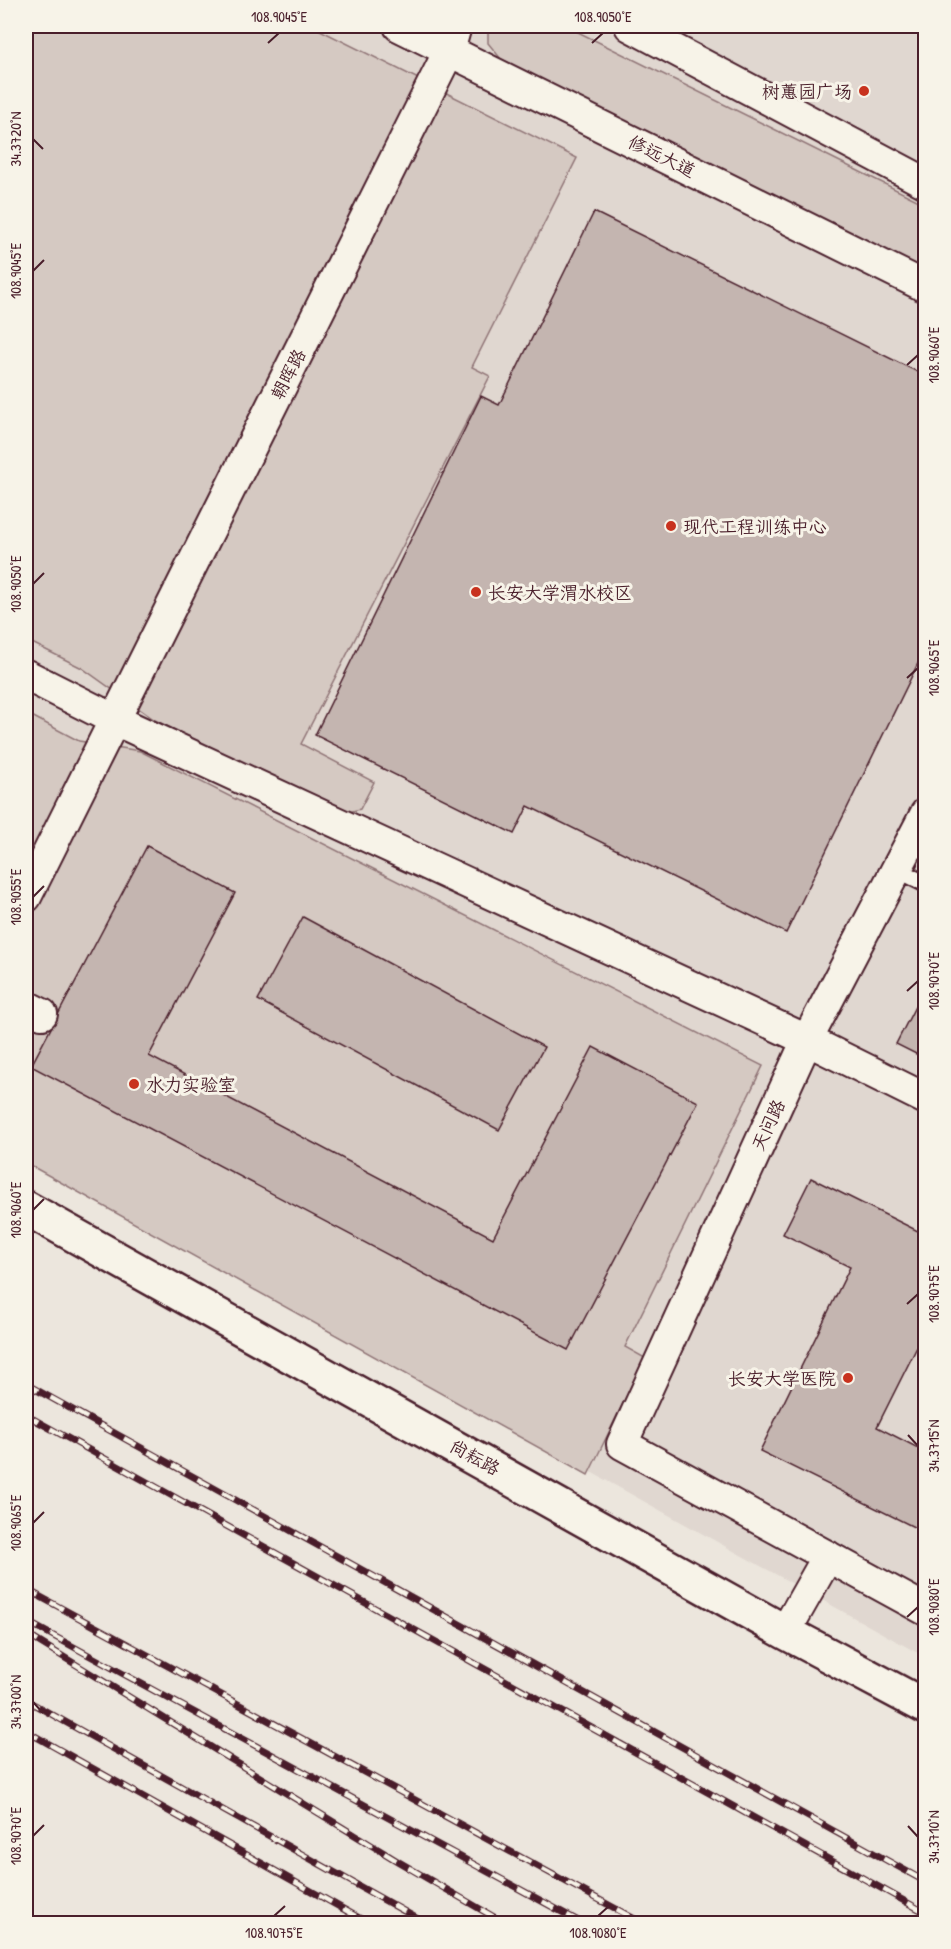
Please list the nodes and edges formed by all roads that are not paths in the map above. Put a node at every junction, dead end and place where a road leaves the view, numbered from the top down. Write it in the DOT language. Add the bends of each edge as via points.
graph roads {
  1 [pos="399,26"];
  2 [pos="630,26"];
  3 [pos="453,38"];
  4 [pos="926,183"];
  5 [pos="926,287"];
  6 [pos="26,675"];
  7 [pos="115,720"];
  8 [pos="926,813"];
  9 [pos="896,869"];
  10 [pos="926,884"];
  11 [pos="26,897"];
  12 [pos="807,1040"];
  13 [pos="926,1099"];
  14 [pos="26,1208"];
  15 [pos="828,1556"];
  16 [pos="926,1610"];
  17 [pos="785,1632"];
  18 [pos="926,1707"];
  1 -- 3 [label="street, 修远大道"];
  2 -- 4 [label="street"];
  3 -- 5 [label="street, 修远大道"];
  3 -- 7 [label="street, 朝晖路"];
  6 -- 7 [label="street"];
  7 -- 11 [label="street, 朝晖路"];
  7 -- 12 [label="street"];
  8 -- 9 [label="street, 天问路"];
  9 -- 10 [label="lane"];
  9 -- 12 [label="street, 天问路"];
  12 -- 13 [label="street"];
  12 -- 15 [label="street, 天问路" via="622,1444"];
  14 -- 17 [label="street, 尚耘路"];
  15 -- 16 [label="street"];
  15 -- 17 [label="street"];
  17 -- 18 [label="street, 尚耘路"];
}
